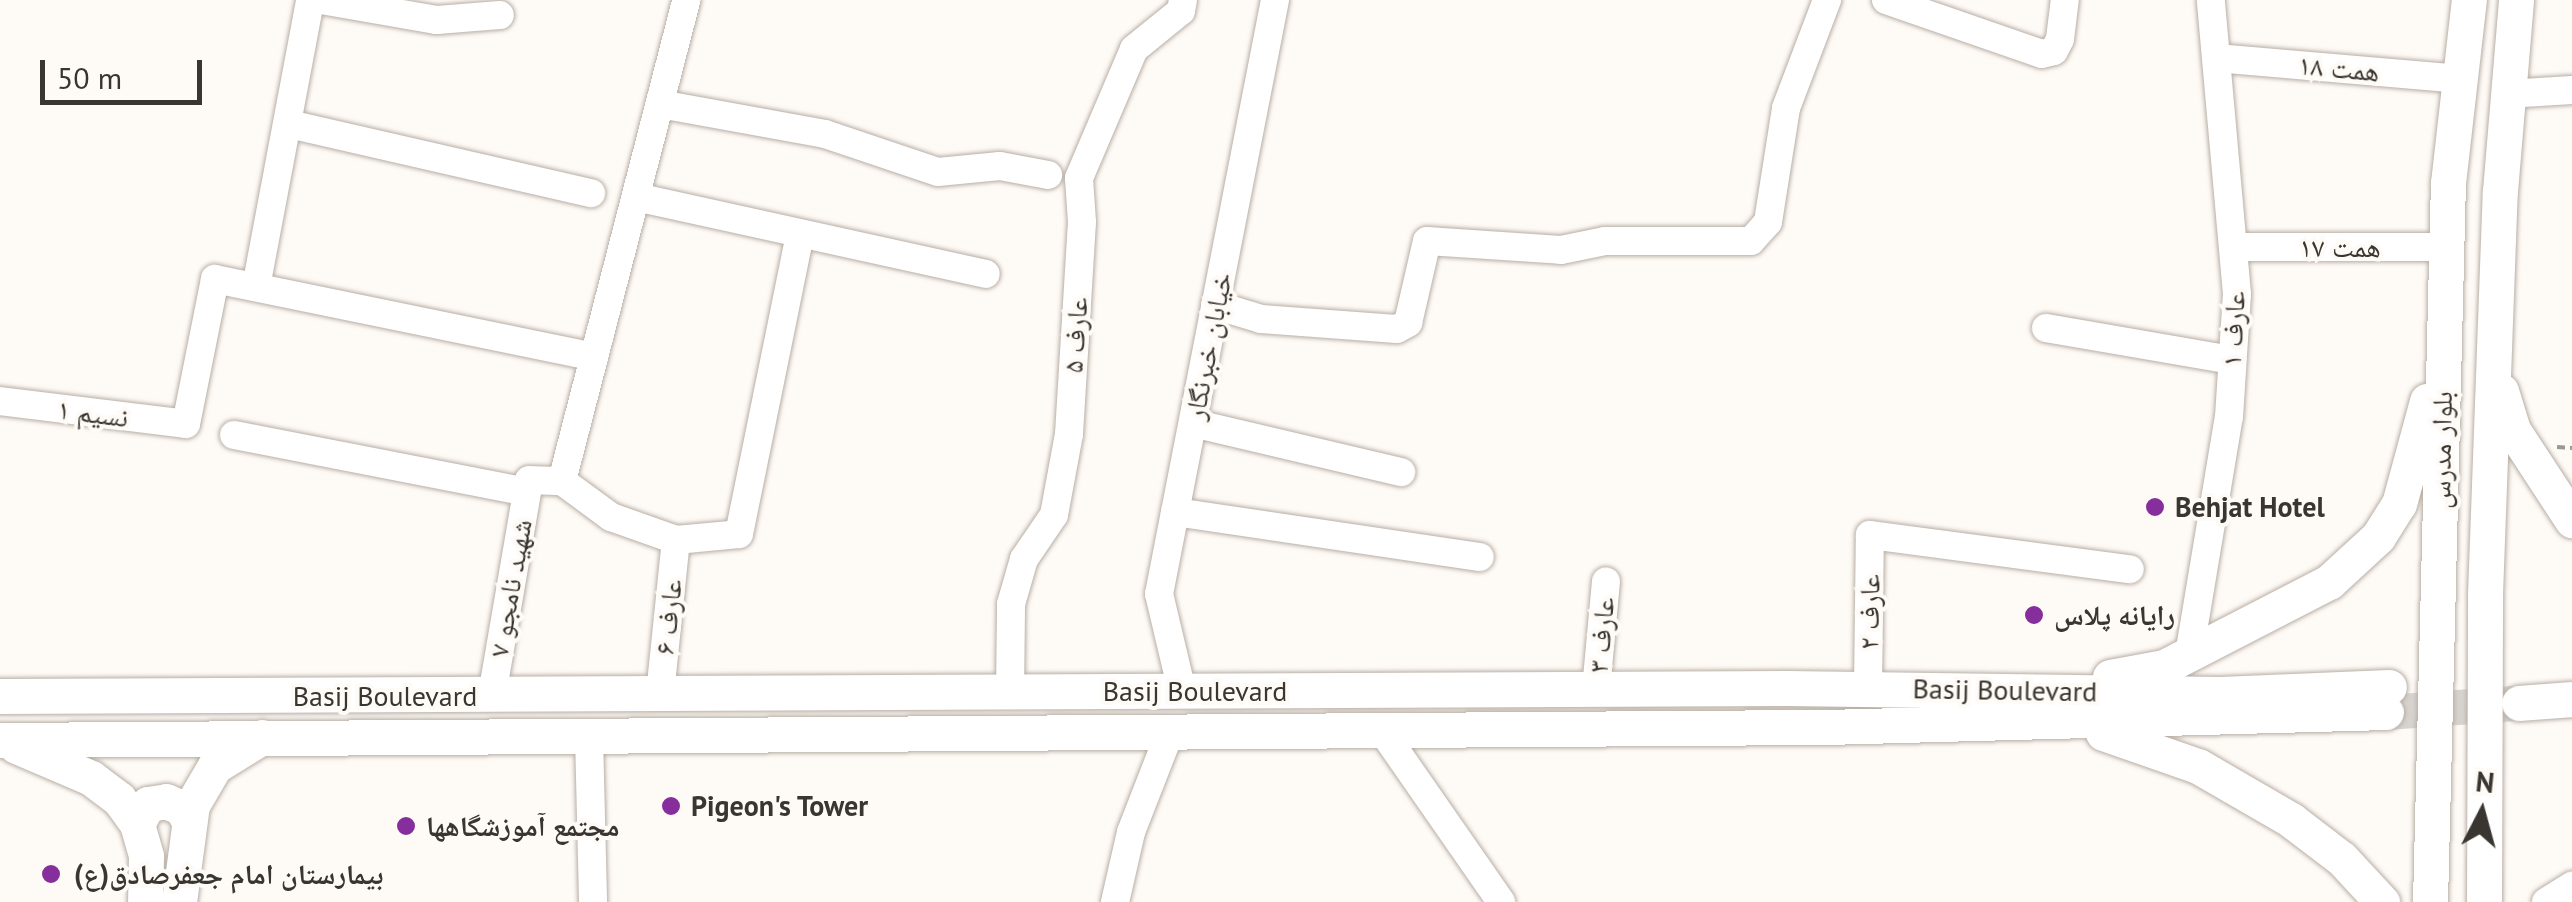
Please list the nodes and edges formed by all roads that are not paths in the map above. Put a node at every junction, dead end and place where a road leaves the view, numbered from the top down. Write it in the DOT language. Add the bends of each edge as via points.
graph roads {
  1 [pos="310,0"];
  2 [pos="321,0"];
  3 [pos="686,0"];
  4 [pos="1182,0"];
  5 [pos="1275,0"];
  6 [pos="1827,0"];
  7 [pos="1886,0"];
  8 [pos="2066,0"];
  9 [pos="2210,0"];
  10 [pos="2469,0"];
  11 [pos="2516,0"];
  12 [pos="500,15"];
  13 [pos="2216,58"];
  14 [pos="2461,78"];
  15 [pos="2572,90"];
  16 [pos="2507,94"];
  17 [pos="660,104"];
  18 [pos="289,124"];
  19 [pos="1048,175"];
  20 [pos="590,192"];
  21 [pos="636,197"];
  22 [pos="800,234"];
  23 [pos="2234,247"];
  24 [pos="2446,247"];
  25 [pos="986,274"];
  26 [pos="256,288"];
  27 [pos="2445,296"];
  28 [pos="1216,306"];
  29 [pos="2046,328"];
  30 [pos="594,357"];
  31 [pos="2232,360"];
  32 [pos="2493,367"];
  33 [pos="0,401"];
  34 [pos="1192,423"];
  35 [pos="234,435"];
  36 [pos="1401,472"];
  37 [pos="562,481"];
  38 [pos="528,486"];
  39 [pos="1175,512"];
  40 [pos="2572,520"];
  41 [pos="676,540"];
  42 [pos="1480,557"];
  43 [pos="2130,569"];
  44 [pos="1606,580"];
  45 [pos="2189,655"];
  46 [pos="2572,676"];
  47 [pos="1697,688"];
  48 [pos="1868,688"];
  49 [pos="1596,689"];
  50 [pos="1182,690"];
  51 [pos="1010,692"];
  52 [pos="660,694"];
  53 [pos="0,696"];
  54 [pos="492,696"];
  55 [pos="2388,699"];
  56 [pos="2572,699"];
  57 [pos="2023,707"];
  58 [pos="1698,729"];
  59 [pos="1170,732"];
  60 [pos="1383,732"];
  61 [pos="267,734"];
  62 [pos="589,736"];
  63 [pos="1,740"];
  64 [pos="188,822"];
  65 [pos="137,824"];
  66 [pos="2572,886"];
  67 [pos="144,902"];
  68 [pos="179,902"];
  69 [pos="593,902"];
  70 [pos="1115,902"];
  71 [pos="1501,902"];
  72 [pos="2382,902"];
  73 [pos="2430,902"];
  74 [pos="2484,902"];
  75 [pos="2546,902"];
  1 -- 18 [label="street"];
  2 -- 12 [label="street" via="437,20"];
  3 -- 17 [label="street"];
  4 -- 51 [label="street, عارف ۵" via="1181,11 1134,49 1078,178 1082,222 1069,434 1054,515 1024,559 1010,604"];
  5 -- 28 [label="street, خیابان خبرنگار"];
  6 -- 28 [label="street" via="1786,108 1768,222 1751,242 1688,237 1561,250 1427,241 1408,323 1397,329 1261,319"];
  7 -- 8 [label="street" via="2042,54 2054,51 2060,39"];
  9 -- 13 [label="street, عارف ۱"];
  10 -- 14 [label="main road, بلوار مدرس"];
  11 -- 16 [label="main road, بلوار مدرس"];
  13 -- 14 [label="street, همت ۱۸"];
  13 -- 23 [label="street, عارف ۱"];
  14 -- 24 [label="main road, بلوار مدرس"];
  15 -- 16 [label="street"];
  16 -- 32 [label="main road, بلوار مدرس"];
  17 -- 19 [label="street" via="825,134 938,172 1000,166"];
  17 -- 21 [label="street"];
  18 -- 20 [label="street"];
  18 -- 26 [label="street"];
  21 -- 22 [label="street"];
  21 -- 30 [label="street"];
  22 -- 25 [label="street"];
  22 -- 41 [label="street" via="739,534"];
  23 -- 24 [label="street, همت ۱۷"];
  23 -- 31 [label="street, عارف ۱"];
  24 -- 27 [label="main road, بلوار مدرس"];
  26 -- 30 [label="street"];
  26 -- 33 [label="street, نسیم ۱" via="215,279 186,424"];
  27 -- 45 [label="main road" via="2420,436 2399,504 2378,537 2329,582"];
  27 -- 73 [label="main road, بلوار مدرس"];
  28 -- 34 [label="street, خیابان خبرنگار"];
  29 -- 31 [label="street"];
  30 -- 37 [label="street"];
  31 -- 45 [label="street, عارف ۱"];
  32 -- 40 [label="main road" via="2513,430"];
  32 -- 74 [label="main road, بلوار مدرس"];
  34 -- 36 [label="street"];
  34 -- 39 [label="street, خیابان خبرنگار"];
  35 -- 38 [label="street"];
  37 -- 38 [label="street"];
  37 -- 41 [label="street" via="611,517"];
  38 -- 54 [label="street, شهید نامجو ۷"];
  39 -- 42 [label="street"];
  39 -- 50 [label="street, خیابان خبرنگار" via="1159,594"];
  41 -- 52 [label="street, عارف ۶"];
  43 -- 48 [label="street, عارف ۲" via="1870,535"];
  44 -- 49 [label="street, عارف ۳"];
  45 -- 57 [label="main road"];
  46 -- 56 [label="main road" via="2520,691"];
  47 -- 48 [label="main road, Basij Boulevard"];
  47 -- 49 [label="main road, Basij Boulevard"];
  47 -- 58 [label="main road"];
  48 -- 57 [label="main road, Basij Boulevard"];
  49 -- 50 [label="main road, Basij Boulevard"];
  50 -- 51 [label="main road, Basij Boulevard"];
  51 -- 52 [label="main road, Basij Boulevard"];
  52 -- 54 [label="main road, Basij Boulevard"];
  53 -- 54 [label="main road, Basij Boulevard"];
  55 -- 57 [label="main road, Basij Boulevard"];
  57 -- 58 [label="main road, Basij Boulevard"];
  57 -- 72 [label="main road" via="2198,766 2291,820 2342,859"];
  58 -- 60 [label="main road, Basij Boulevard"];
  59 -- 60 [label="main road, Basij Boulevard"];
  59 -- 62 [label="main road, Basij Boulevard"];
  59 -- 70 [label="street" via="1131,832"];
  60 -- 71 [label="street"];
  61 -- 62 [label="main road, Basij Boulevard"];
  61 -- 63 [label="main road, Basij Boulevard"];
  61 -- 64 [label="main road" via="215,766"];
  62 -- 69 [label="street"];
  63 -- 65 [label="main road" via="91,778"];
  64 -- 65 [label="main road" via="182,808 166,801 148,804"];
  64 -- 68 [label="main road"];
  65 -- 67 [label="main road" via="146,856"];
  66 -- 75 [label="street"];
}
